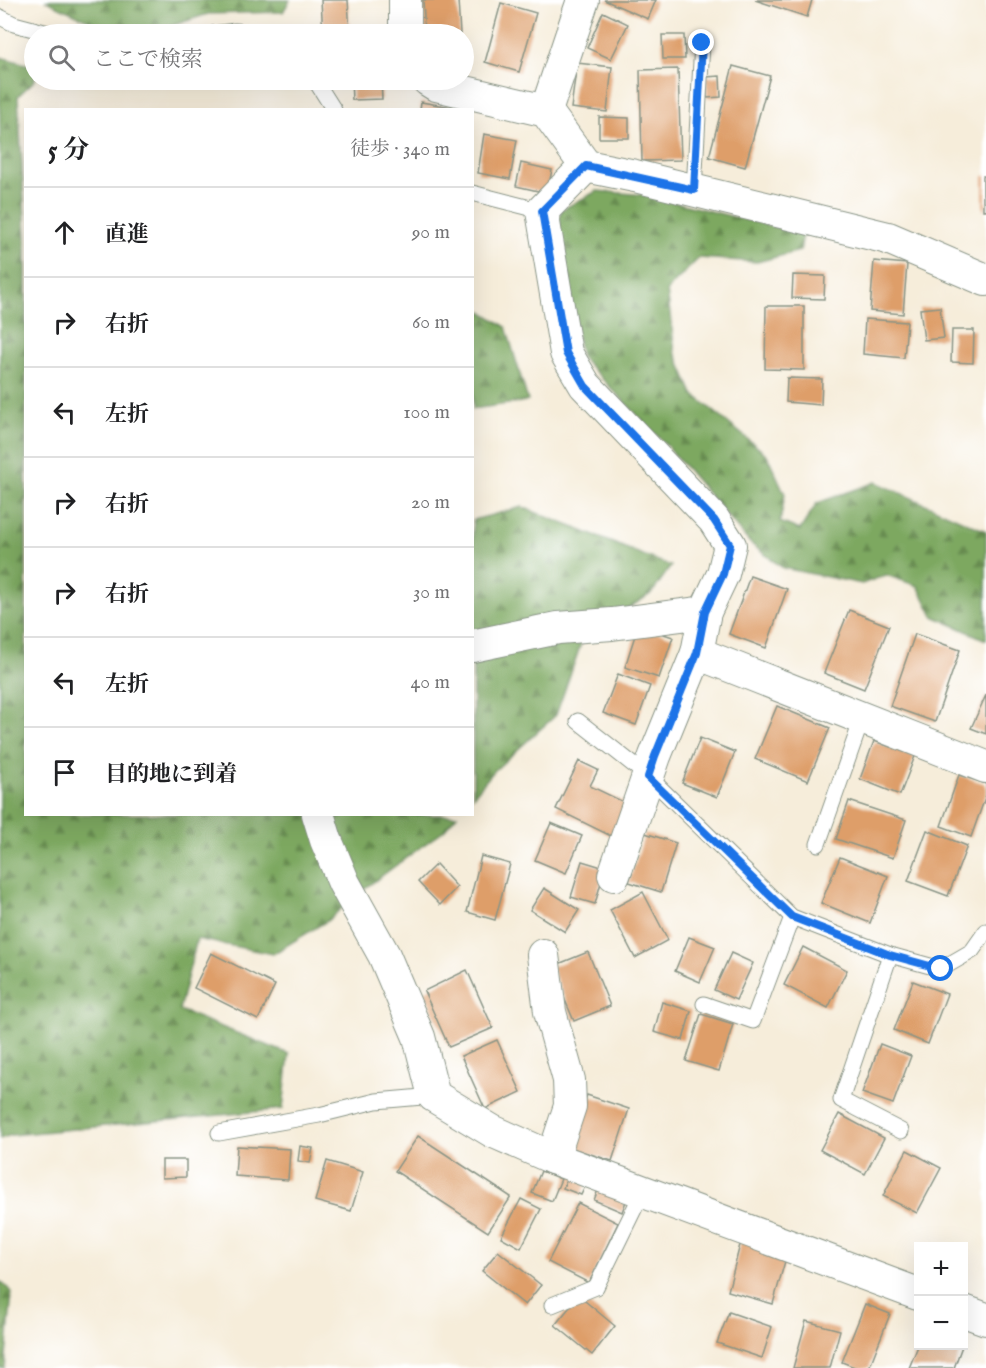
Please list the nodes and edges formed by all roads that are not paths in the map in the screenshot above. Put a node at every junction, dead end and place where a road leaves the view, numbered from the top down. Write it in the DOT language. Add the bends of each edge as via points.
graph roads {
  1 [pos="405,0"];
  2 [pos="583,0"];
  3 [pos="0,17"];
  4 [pos="405,24"];
  5 [pos="24,27"];
  6 [pos="702,43"];
  7 [pos="321,90"];
  8 [pos="457,90"];
  9 [pos="333,108"];
  10 [pos="546,111"];
  11 [pos="586,166"];
  12 [pos="694,190"];
  13 [pos="474,194"];
  14 [pos="542,211"];
  15 [pos="986,280"];
  16 [pos="705,612"];
  17 [pos="474,646"];
  18 [pos="697,653"];
  19 [pos="862,719"];
  20 [pos="578,721"];
  21 [pos="986,767"];
  22 [pos="648,777"];
  23 [pos="319,816"];
  24 [pos="818,844"];
  25 [pos="615,875"];
  26 [pos="792,917"];
  27 [pos="986,931"];
  28 [pos="543,955"];
  29 [pos="890,955"];
  30 [pos="704,1004"];
  31 [pos="434,1096"];
  32 [pos="901,1131"];
  33 [pos="219,1133"];
  34 [pos="553,1158"];
  35 [pos="643,1191"];
  36 [pos="914,1293"];
  37 [pos="552,1305"];
  38 [pos="968,1313"];
  39 [pos="986,1319"];
  1 -- 4 [label="street"];
  2 -- 10 [label="street"];
  3 -- 5 [label="lane"];
  6 -- 12 [label="lane"];
  7 -- 9 [label="lane"];
  8 -- 10 [label="street"];
  10 -- 11 [label="street"];
  11 -- 12 [label="street"];
  11 -- 14 [label="street"];
  12 -- 15 [label="street" via="888,238"];
  13 -- 14 [label="lane"];
  14 -- 16 [label="street" via="566,353 585,386 714,520 730,545 723,574"];
  16 -- 17 [label="street" via="558,628"];
  16 -- 18 [label="street"];
  18 -- 19 [label="street"];
  18 -- 22 [label="street"];
  19 -- 21 [label="street"];
  19 -- 24 [label="lane"];
  20 -- 22 [label="lane"];
  22 -- 25 [label="street"];
  22 -- 26 [label="lane"];
  23 -- 31 [label="street" via="344,883 384,955 419,1037"];
  26 -- 29 [label="lane"];
  26 -- 30 [label="lane" via="753,1021"];
  27 -- 29 [label="lane" via="972,951 941,969"];
  28 -- 34 [label="street" via="550,1012 569,1080 570,1106"];
  29 -- 32 [label="lane" via="841,1100"];
  31 -- 33 [label="lane" via="376,1101"];
  31 -- 34 [label="street" via="492,1131"];
  34 -- 35 [label="street"];
  35 -- 36 [label="street"];
  35 -- 37 [label="lane" via="596,1287"];
  38 -- 39 [label="street"];
}
